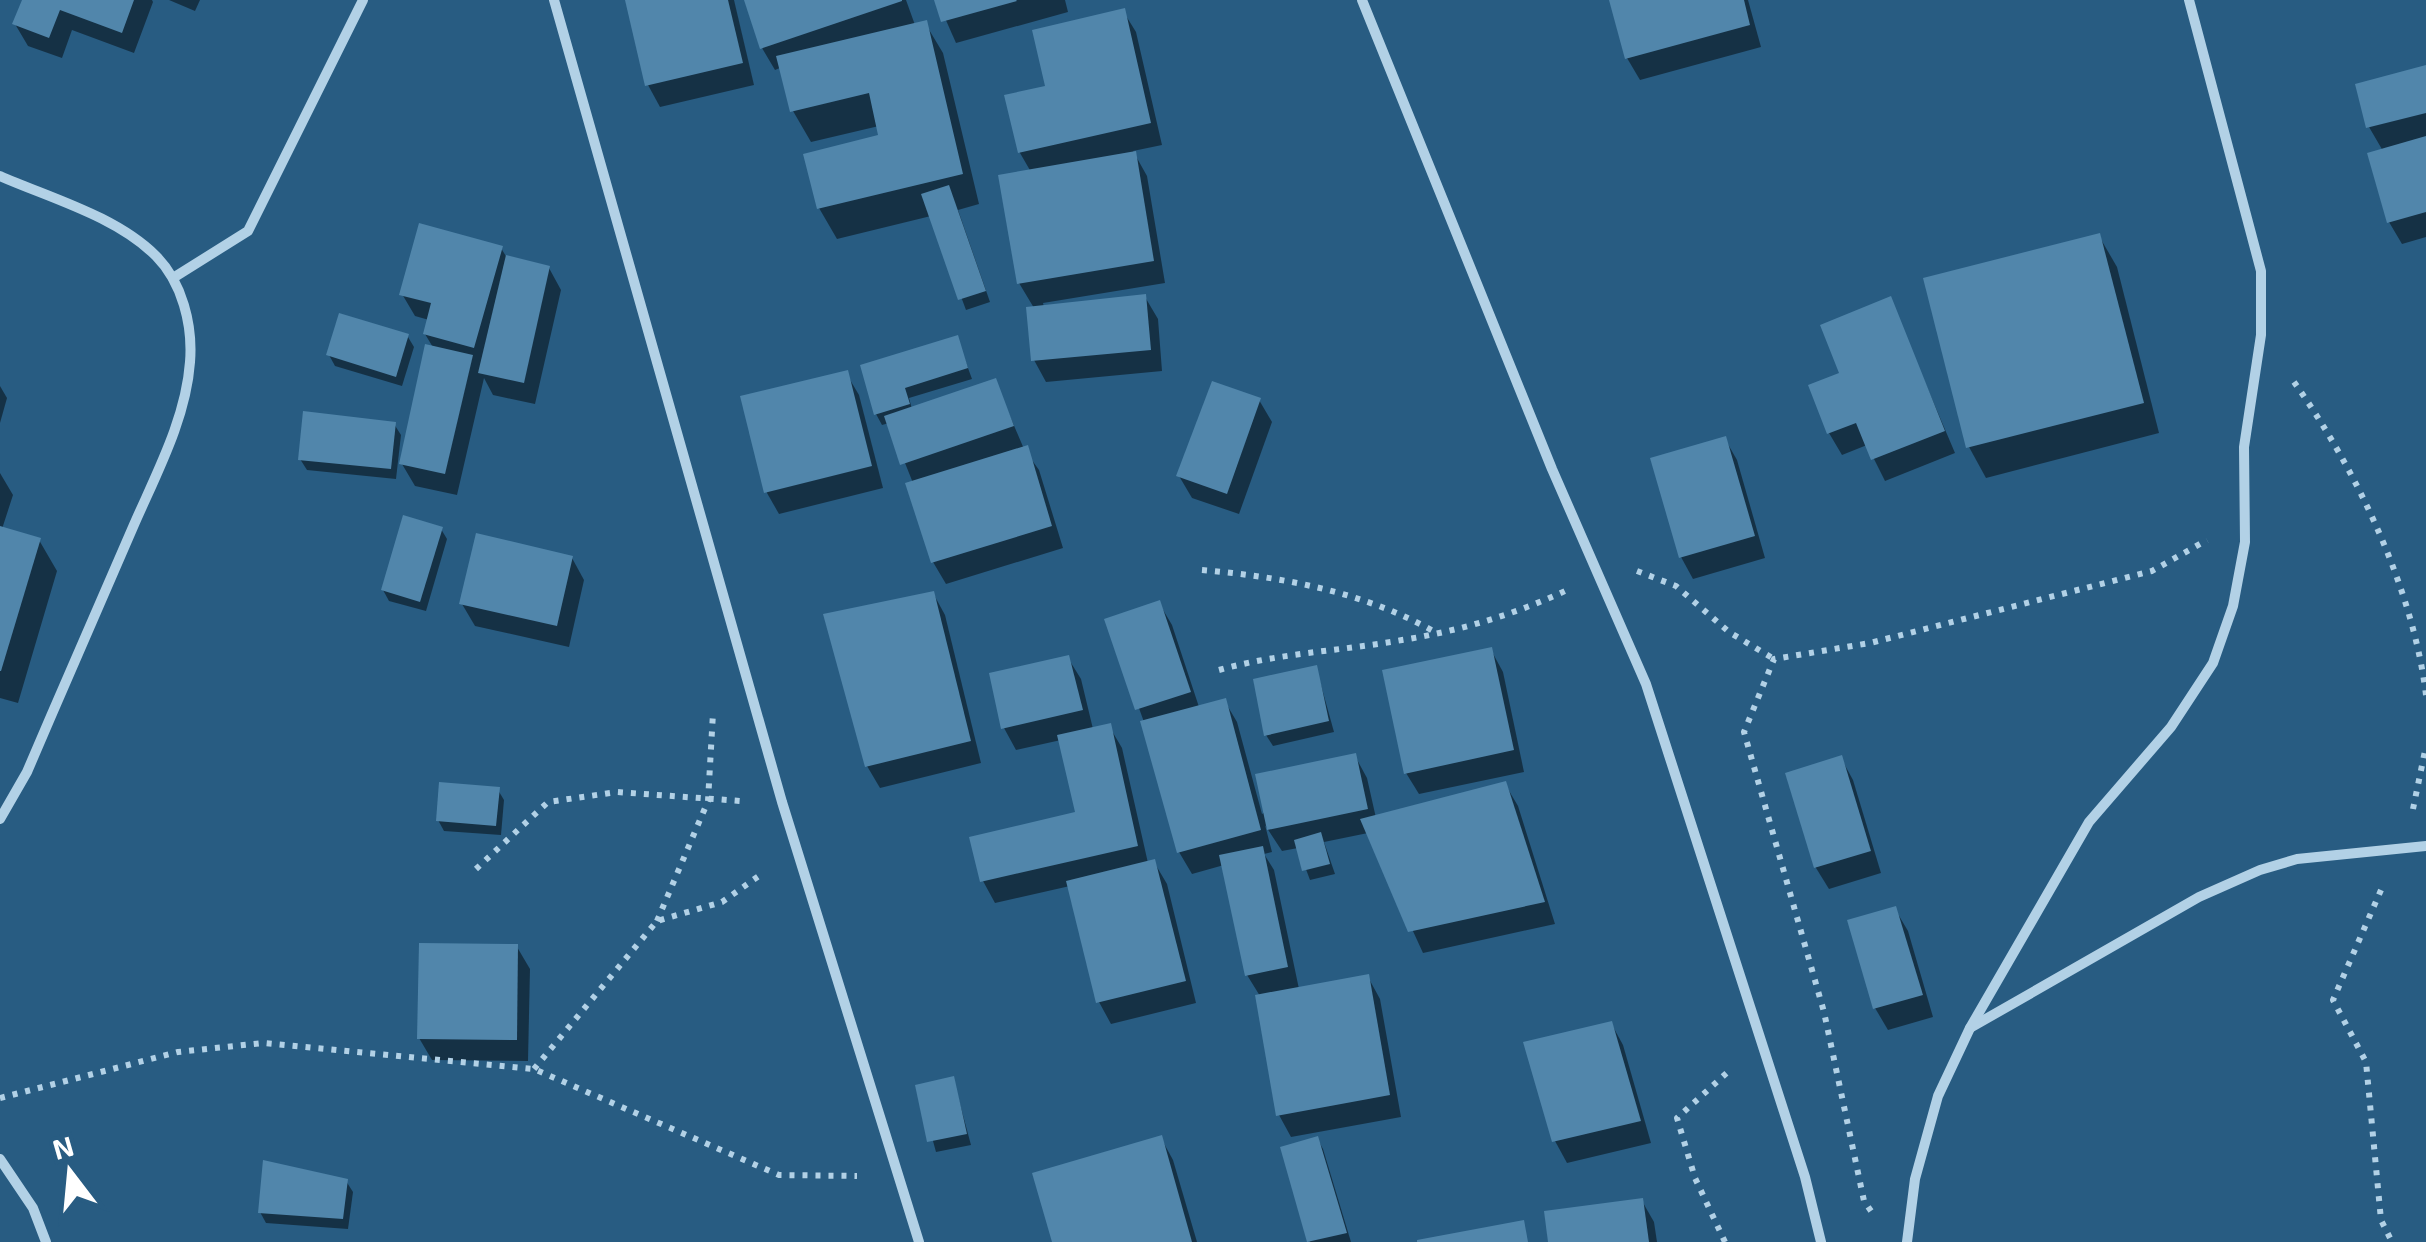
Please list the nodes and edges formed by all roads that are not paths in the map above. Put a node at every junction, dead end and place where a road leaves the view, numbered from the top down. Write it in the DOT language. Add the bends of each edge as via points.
graph roads {
  1 [pos="363,0"];
  2 [pos="554,0"];
  3 [pos="1362,0"];
  4 [pos="2190,0"];
  5 [pos="0,176"];
  6 [pos="173,278"];
  7 [pos="0,820"];
  8 [pos="2426,846"];
  9 [pos="1970,1028"];
  10 [pos="0,1160"];
  11 [pos="46,1242"];
  12 [pos="919,1242"];
  13 [pos="1821,1242"];
  14 [pos="1907,1242"];
  1 -- 6 [label="street" via="248,231"];
  2 -- 12 [label="street" via="782,802"];
  3 -- 13 [label="street" via="1646,684"];
  4 -- 9 [label="street" via="2261,271 2261,335 2244,447 2247,516 2233,606 2213,663 2170,727 2089,822"];
  5 -- 6 [label="street" via="104,222 154,254"];
  6 -- 7 [label="street" via="189,321 185,400"];
  8 -- 9 [label="street" via="2296,859 2260,870 2198,897"];
  9 -- 14 [label="street" via="1938,1096 1915,1179"];
  10 -- 11 [label="street" via="33,1208"];
}
